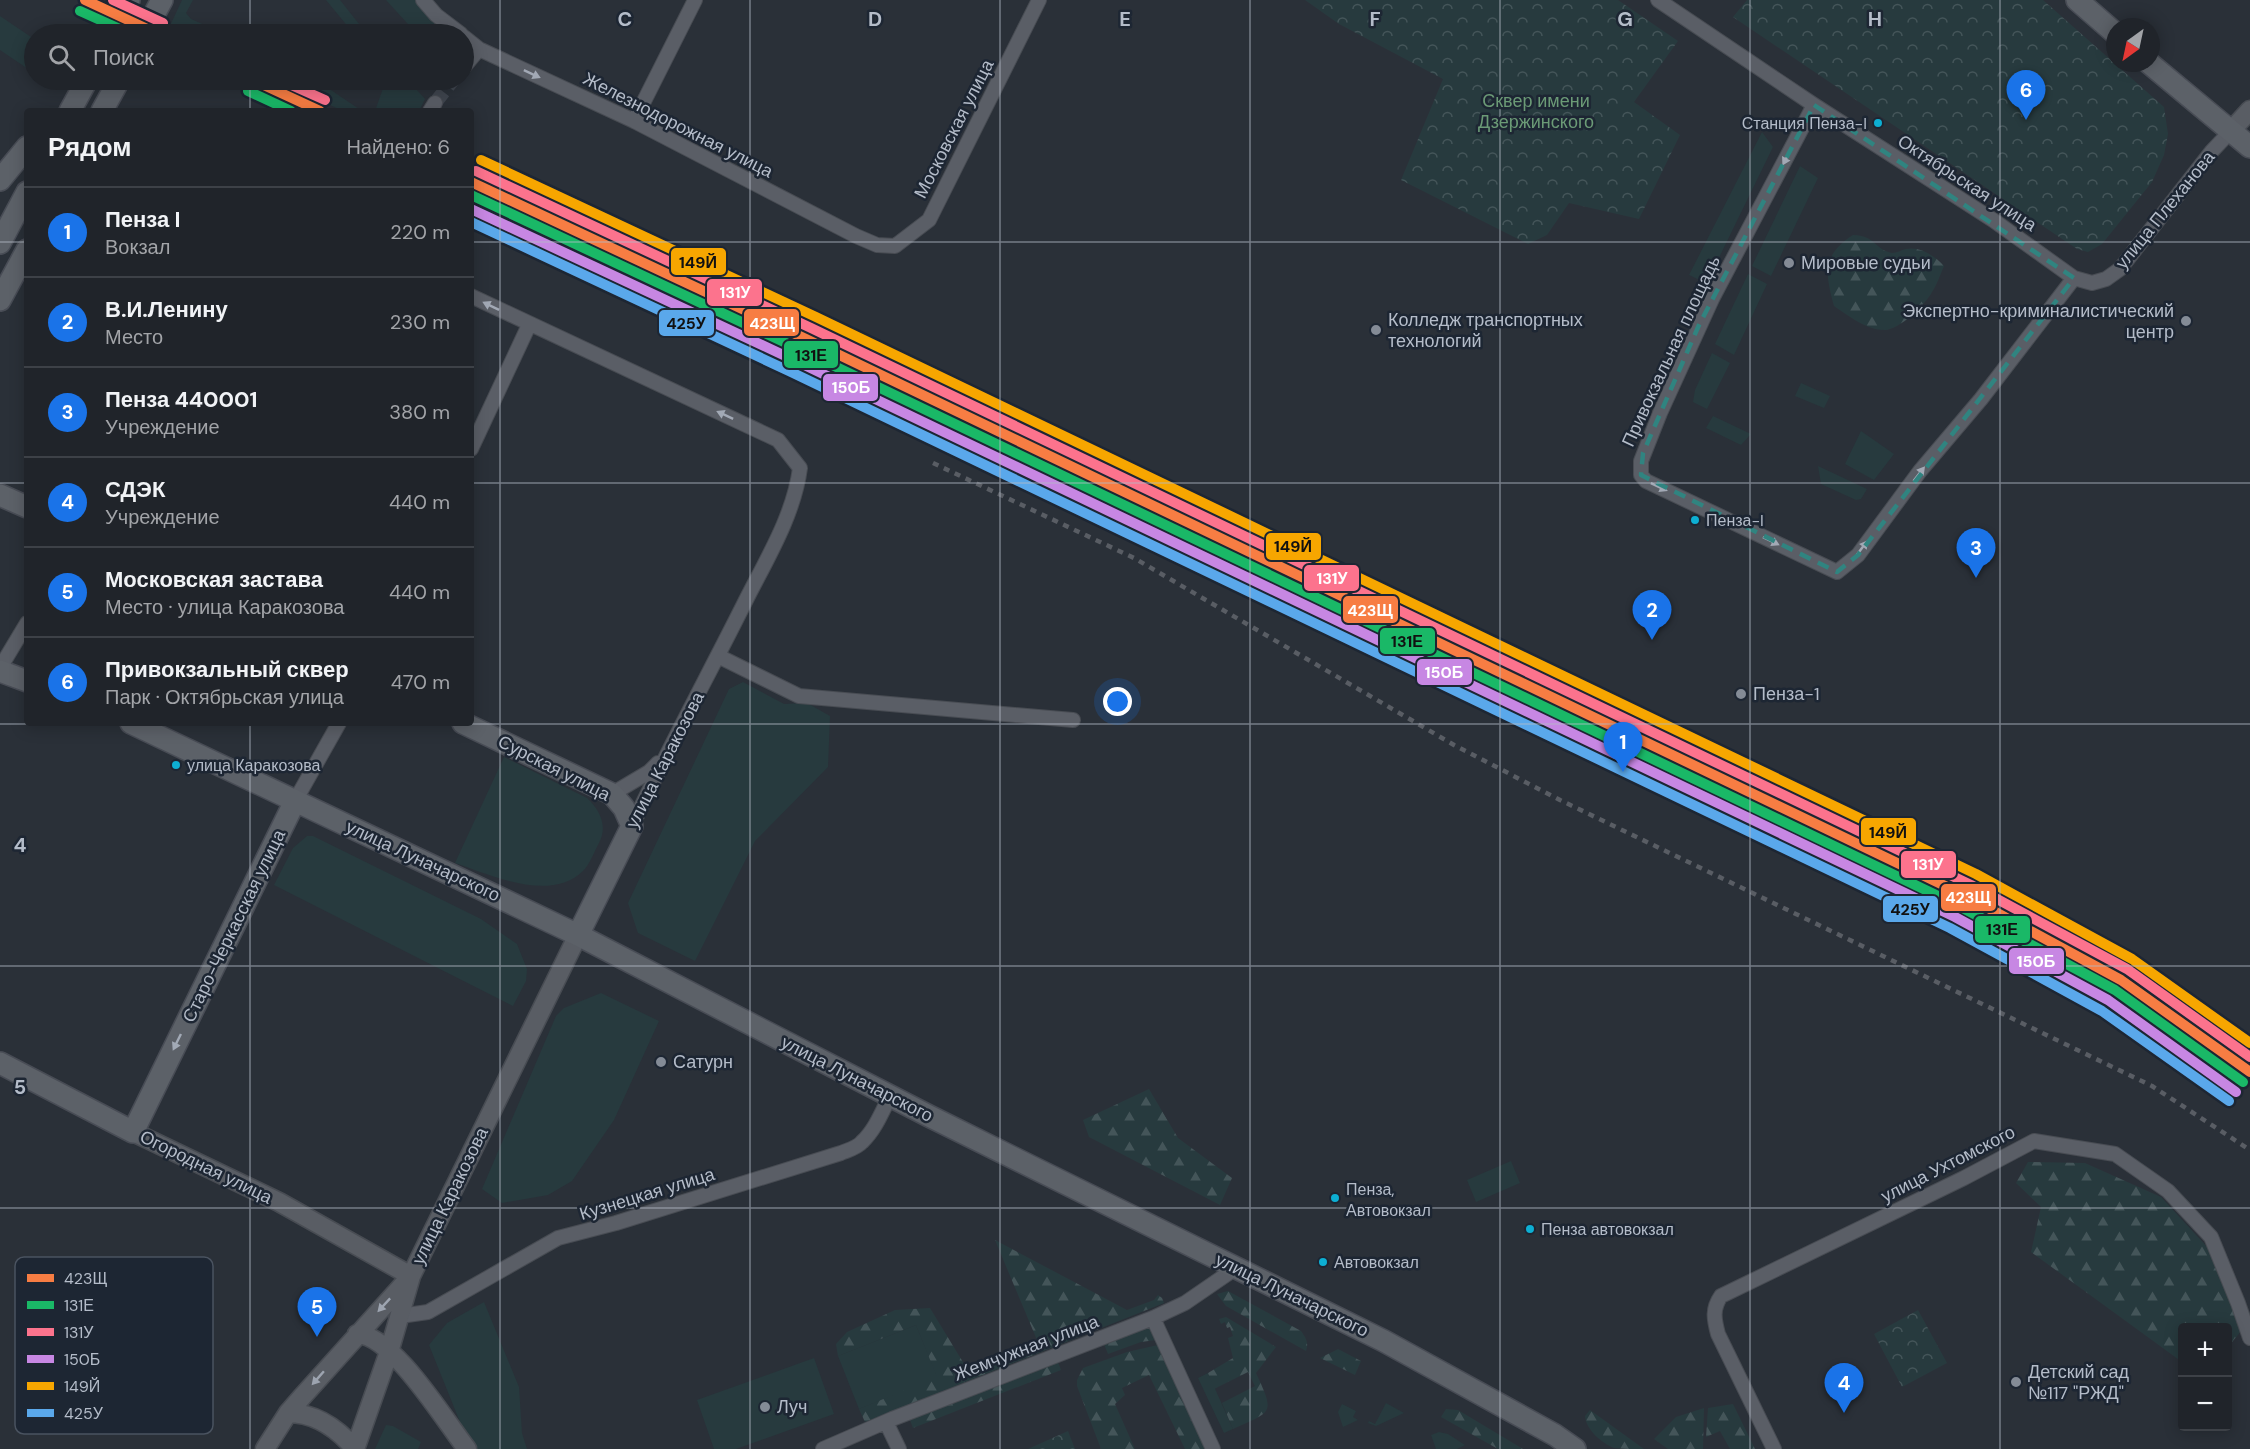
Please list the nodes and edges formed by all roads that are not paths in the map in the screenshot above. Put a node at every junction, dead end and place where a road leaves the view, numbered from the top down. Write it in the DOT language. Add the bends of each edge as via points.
graph roads {
  1 [pos="162,0"];
  2 [pos="423,0"];
  3 [pos="695,0"];
  4 [pos="1039,0"];
  5 [pos="1658,0"];
  6 [pos="2077,0"];
  7 [pos="150,22"];
  8 [pos="447,24"];
  9 [pos="2106,25"];
  10 [pos="474,45"];
  11 [pos="479,49"];
  12 [pos="474,55"];
  13 [pos="2160,72"];
  14 [pos="114,90"];
  15 [pos="1814,105"];
  16 [pos="104,108"];
  17 [pos="2250,110"];
  18 [pos="634,121"];
  19 [pos="2230,132"];
  20 [pos="2250,147"];
  21 [pos="24,151"];
  22 [pos="0,180"];
  23 [pos="24,198"];
  24 [pos="0,243"];
  25 [pos="877,245"];
  26 [pos="24,256"];
  27 [pos="2074,278"];
  28 [pos="474,298"];
  29 [pos="0,300"];
  30 [pos="529,325"];
  31 [pos="474,443"];
  32 [pos="0,495"];
  33 [pos="24,506"];
  34 [pos="24,628"];
  35 [pos="718,656"];
  36 [pos="0,670"];
  37 [pos="24,680"];
  38 [pos="1073,720"];
  39 [pos="138,726"];
  40 [pos="337,726"];
  41 [pos="469,726"];
  42 [pos="664,758"];
  43 [pos="612,794"];
  44 [pos="295,801"];
  45 [pos="632,826"];
  46 [pos="578,935"];
  47 [pos="0,1063"];
  48 [pos="890,1096"];
  49 [pos="133,1132"];
  50 [pos="1236,1268"];
  51 [pos="411,1276"];
  52 [pos="400,1316"];
  53 [pos="1153,1318"];
  54 [pos="357,1334"];
  55 [pos="2250,1338"];
  56 [pos="389,1352"];
  57 [pos="288,1413"];
  58 [pos="885,1422"];
  59 [pos="265,1449"];
  60 [pos="355,1449"];
  61 [pos="466,1449"];
  62 [pos="823,1449"];
  63 [pos="899,1449"];
  64 [pos="1213,1449"];
  65 [pos="1575,1449"];
  66 [pos="1774,1449"];
  1 -- 7 [label="main road"];
  2 -- 8 [label="street, Железнодорожная улица"];
  3 -- 18 [label="street"];
  4 -- 25 [label="street, Московская улица" via="929,220 895,246"];
  5 -- 15 [label="street, Октябрьская улица"];
  6 -- 9 [label="main road"];
  10 -- 11 [label="street, Железнодорожная улица"];
  11 -- 12 [label="street"];
  11 -- 18 [label="street, Железнодорожная улица, one-way"];
  13 -- 19 [label="main road"];
  14 -- 16 [label="main road"];
  15 -- 27 [label="street, Октябрьская улица" via="1993,220"];
  15 -- 27 [label="street, Привокзальная площадь, one-way" via="1704,316 1643,453 1640,468 1646,481 1837,572 1858,555"];
  17 -- 19 [label="main road, улица Плеханова"];
  18 -- 25 [label="street, Железнодорожная улица"];
  19 -- 20 [label="main road"];
  19 -- 27 [label="street, улица Плеханова" via="2120,269 2092,283"];
  21 -- 22 [label="main road"];
  23 -- 24 [label="main road"];
  26 -- 29 [label="main road"];
  30 -- 28 [label="street, one-way"];
  30 -- 31 [label="street"];
  35 -- 30 [label="street, улица Каракозова, one-way" via="775,542 798,488 800,468 778,440"];
  32 -- 33 [label="main road"];
  34 -- 36 [label="street"];
  35 -- 38 [label="street" via="799,696"];
  35 -- 42 [label="street, улица Каракозова"];
  36 -- 37 [label="main road"];
  39 -- 44 [label="main road, улица Луначарского"];
  40 -- 44 [label="street, Старо-Черкасская улица"];
  41 -- 43 [label="main road, Сурская улица"];
  42 -- 43 [label="street"];
  42 -- 45 [label="street, улица Каракозова"];
  43 -- 45 [label="main road, Сурская улица" via="624,807"];
  44 -- 46 [label="main road, улица Луначарского"];
  44 -- 49 [label="main road, Старо-Черкасская улица, one-way"];
  45 -- 46 [label="main road, улица Каракозова"];
  46 -- 48 [label="main road, улица Луначарского"];
  46 -- 51 [label="main road, улица Каракозова"];
  47 -- 49 [label="main road, Огородная улица"];
  48 -- 50 [label="main road, улица Луначарского"];
  48 -- 52 [label="street, Кузнецкая улица" via="876,1124 856,1147 558,1238 428,1312"];
  49 -- 51 [label="main road, Огородная улица" via="279,1202"];
  50 -- 53 [label="street, Жемчужная улица" via="1185,1303"];
  50 -- 65 [label="main road, улица Луначарского" via="1412,1356"];
  51 -- 52 [label="main road, улица Каракозова"];
  51 -- 54 [label="main road, улица Каракозова, one-way"];
  52 -- 56 [label="main road, улица Каракозова"];
  53 -- 58 [label="street, Жемчужная улица"];
  53 -- 64 [label="street"];
  54 -- 56 [label="main road" via="367,1335"];
  54 -- 57 [label="main road, улица Каракозова, one-way"];
  55 -- 66 [label="street, улица Ухтомского" via="2211,1237 2168,1191 2115,1155 2034,1141 1721,1296 1714,1306 1718,1334"];
  56 -- 60 [label="main road, улица Каракозова"];
  56 -- 61 [label="main road" via="418,1382"];
  57 -- 59 [label="main road, улица Каракозова"];
  57 -- 60 [label="main road" via="309,1415 343,1436"];
  58 -- 62 [label="street, Жемчужная улица"];
  58 -- 63 [label="street"];
}
